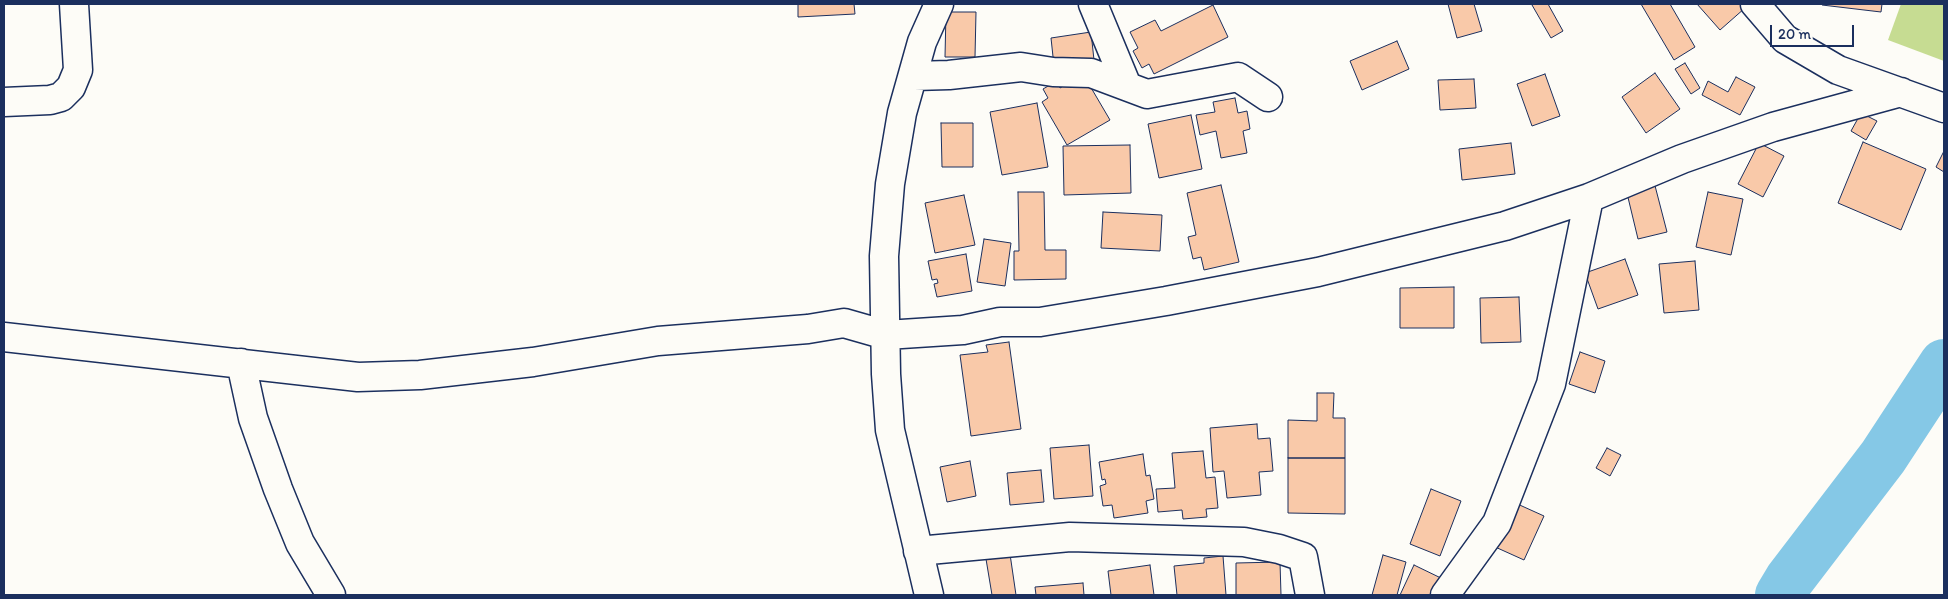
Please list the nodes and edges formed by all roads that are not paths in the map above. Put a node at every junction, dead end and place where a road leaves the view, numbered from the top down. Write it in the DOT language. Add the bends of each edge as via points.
graph roads {
  1 [pos="74,4"];
  2 [pos="939,4"];
  3 [pos="1093,4"];
  4 [pos="1755,4"];
  5 [pos="914,76"];
  6 [pos="1127,86"];
  7 [pos="1901,92"];
  8 [pos="1268,97"];
  9 [pos="4,102"];
  10 [pos="1944,108"];
  11 [pos="1589,198"];
  12 [pos="886,335"];
  13 [pos="4,337"];
  14 [pos="241,363"];
  15 [pos="918,551"];
  16 [pos="331,595"];
  17 [pos="929,595"];
  18 [pos="1310,595"];
  19 [pos="1445,595"];
  1 -- 9 [label="street" via="78,70 71,87 61,97 50,100"];
  2 -- 5 [label="street" via="922,42"];
  3 -- 6 [label="street"];
  4 -- 7 [label="street" via="1785,38 1808,52 1838,70"];
  5 -- 6 [label="street" via="949,76 1021,67 1091,73"];
  5 -- 12 [label="street" via="902,113 890,184 884,256"];
  6 -- 8 [label="street" via="1147,94 1238,77"];
  7 -- 10 [label="street"];
  7 -- 11 [label="street" via="1773,128 1682,159"];
  11 -- 12 [label="street" via="1505,226 1318,272 1040,322 1000,322 963,330"];
  11 -- 19 [label="street" via="1551,384 1497,523"];
  12 -- 14 [label="street" via="844,323 808,329 658,340 533,362 420,375 358,377"];
  12 -- 15 [label="street" via="890,430"];
  13 -- 14 [label="street"];
  14 -- 16 [label="street" via="253,418 278,489 300,543"];
  15 -- 17 [label="street"];
  15 -- 18 [label="street" via="1070,537 1244,542 1303,557"];
}
